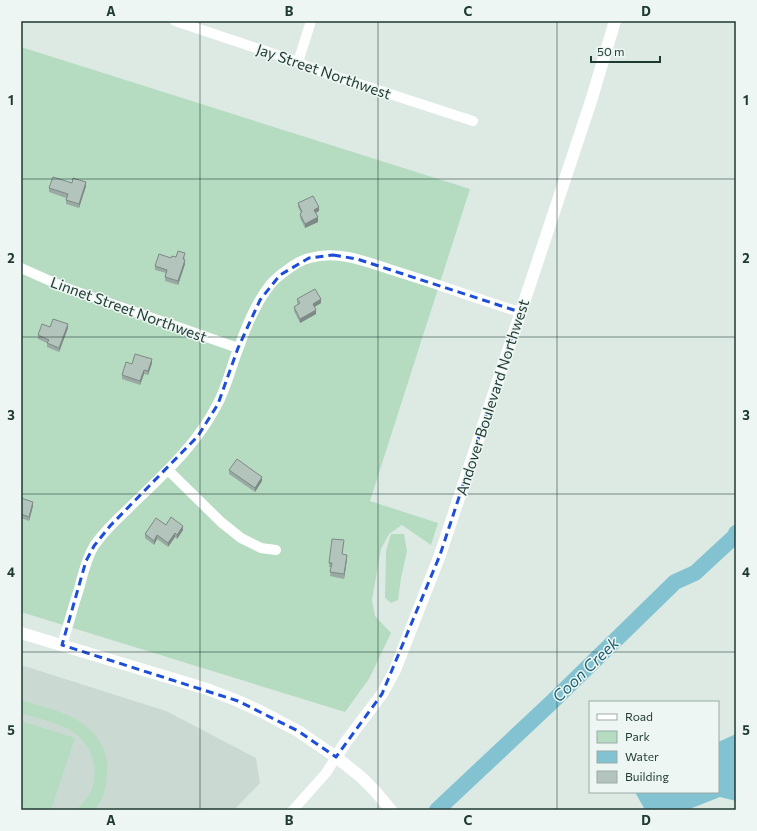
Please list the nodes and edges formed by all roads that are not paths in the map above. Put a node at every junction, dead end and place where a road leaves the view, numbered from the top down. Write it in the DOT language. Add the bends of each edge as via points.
graph roads {
  1 [pos="174,21"];
  2 [pos="311,21"];
  3 [pos="615,21"];
  4 [pos="298,62"];
  5 [pos="473,121"];
  6 [pos="21,268"];
  7 [pos="520,312"];
  8 [pos="238,348"];
  9 [pos="168,470"];
  10 [pos="276,550"];
  11 [pos="21,633"];
  12 [pos="62,645"];
  13 [pos="336,757"];
  14 [pos="293,810"];
  15 [pos="391,810"];
  1 -- 4 [label="street, Jay Street Northwest"];
  2 -- 4 [label="street"];
  3 -- 7 [label="street, Andover Boulevard Northwest"];
  4 -- 5 [label="street, Jay Street Northwest"];
  6 -- 8 [label="street, Linnet Street Northwest" via="66,288"];
  7 -- 8 [label="street" via="357,259 332,255 318,256 294,265 270,285 260,300"];
  7 -- 13 [label="street, Andover Boulevard Northwest" via="440,555 395,670 382,694"];
  8 -- 9 [label="street" via="218,404 198,436"];
  9 -- 10 [label="street" via="241,538 261,548"];
  9 -- 12 [label="street" via="110,526 94,546 86,561"];
  11 -- 12 [label="street"];
  12 -- 13 [label="street" via="207,689 238,701 298,731"];
  13 -- 14 [label="street" via="326,773"];
  13 -- 15 [label="street" via="361,777"];
}
